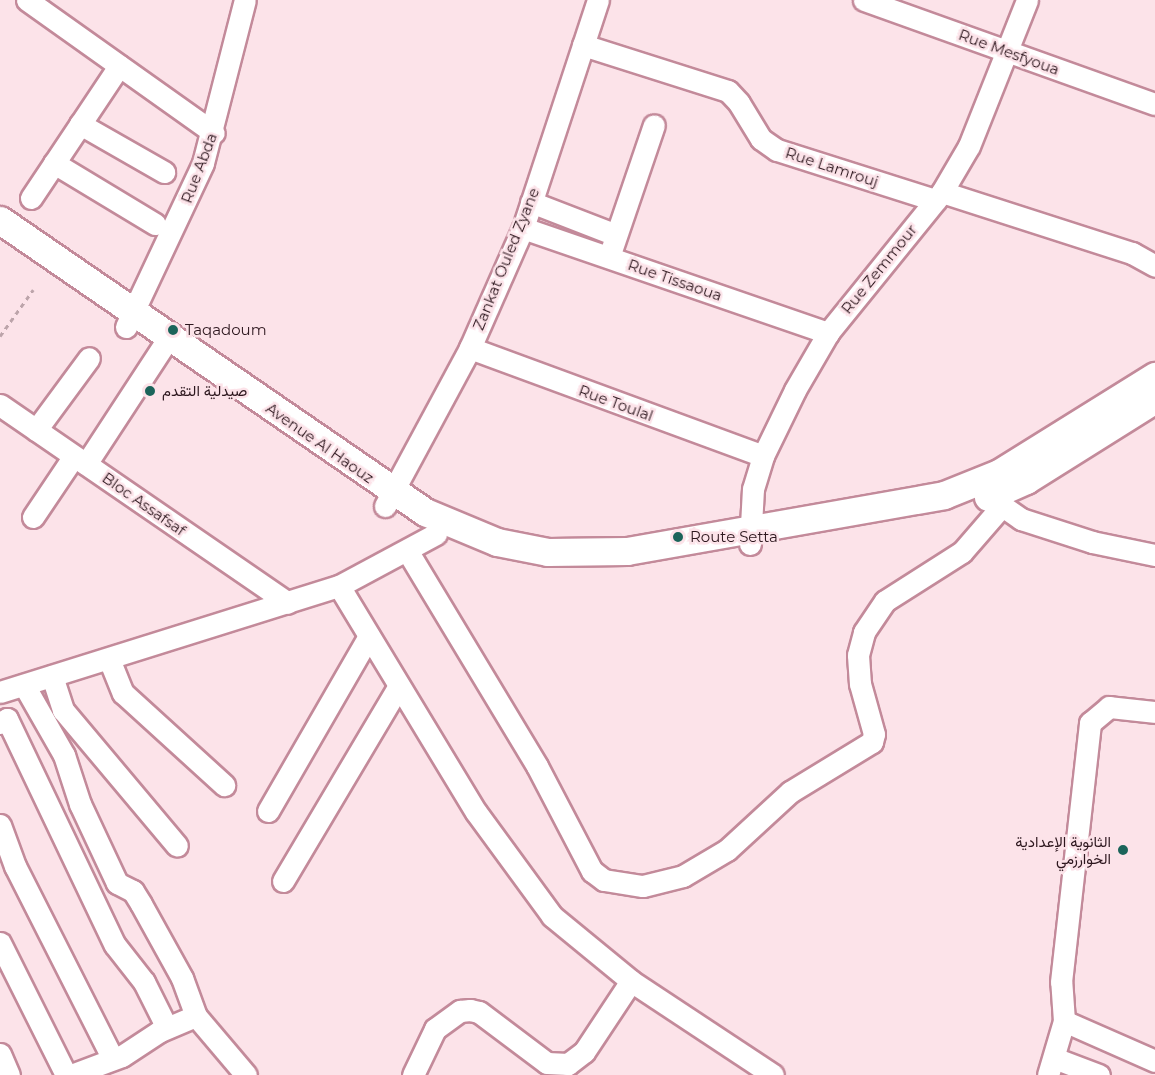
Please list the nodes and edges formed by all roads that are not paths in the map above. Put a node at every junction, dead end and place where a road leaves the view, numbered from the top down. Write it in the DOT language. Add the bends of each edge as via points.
graph roads {
  1 [pos="27,0"];
  2 [pos="245,0"];
  3 [pos="598,0"];
  4 [pos="864,0"];
  5 [pos="1028,0"];
  6 [pos="583,45"];
  7 [pos="1007,52"];
  8 [pos="119,66"];
  9 [pos="1155,104"];
  10 [pos="80,124"];
  11 [pos="654,125"];
  12 [pos="214,133"];
  13 [pos="54,164"];
  14 [pos="164,172"];
  15 [pos="938,196"];
  16 [pos="31,198"];
  17 [pos="531,202"];
  18 [pos="0,220"];
  19 [pos="155,224"];
  20 [pos="523,228"];
  21 [pos="616,235"];
  22 [pos="0,239"];
  23 [pos="609,257"];
  24 [pos="1155,266"];
  25 [pos="130,320"];
  26 [pos="828,333"];
  27 [pos="165,344"];
  28 [pos="470,348"];
  29 [pos="89,358"];
  30 [pos="1155,376"];
  31 [pos="1155,399"];
  32 [pos="0,405"];
  33 [pos="36,430"];
  34 [pos="763,456"];
  35 [pos="80,460"];
  36 [pos="991,495"];
  37 [pos="389,499"];
  38 [pos="33,517"];
  39 [pos="436,534"];
  40 [pos="750,537"];
  41 [pos="466,539"];
  42 [pos="408,552"];
  43 [pos="1155,555"];
  44 [pos="339,586"];
  45 [pos="288,603"];
  46 [pos="369,636"];
  47 [pos="109,659"];
  48 [pos="52,676"];
  49 [pos="24,685"];
  50 [pos="399,686"];
  51 [pos="0,692"];
  52 [pos="1155,712"];
  53 [pos="3,721"];
  54 [pos="224,785"];
  55 [pos="268,811"];
  56 [pos="0,825"];
  57 [pos="177,846"];
  58 [pos="283,881"];
  59 [pos="0,943"];
  60 [pos="631,981"];
  61 [pos="196,1016"];
  62 [pos="1064,1021"];
  63 [pos="167,1028"];
  64 [pos="1155,1042"];
  65 [pos="1129,1048"];
  66 [pos="0,1054"];
  67 [pos="113,1059"];
  68 [pos="1155,1061"];
  69 [pos="1051,1066"];
  70 [pos="9,1075"];
  71 [pos="68,1075"];
  72 [pos="246,1075"];
  73 [pos="412,1075"];
  74 [pos="773,1075"];
  75 [pos="1099,1075"];
  1 -- 8 [label="street"];
  2 -- 12 [label="street, Rue Abda"];
  3 -- 6 [label="street, Zankat Ouled Zyane"];
  4 -- 7 [label="street, Rue Mesfyoua"];
  5 -- 7 [label="street, Rue Zemmour"];
  6 -- 15 [label="street, Rue Lamrouj" via="728,92 740,103 761,139 777,150"];
  6 -- 17 [label="street, Zankat Ouled Zyane"];
  7 -- 9 [label="street, Rue Mesfyoua"];
  7 -- 15 [label="street, Rue Zemmour" via="969,146"];
  8 -- 10 [label="street"];
  8 -- 12 [label="street"];
  10 -- 13 [label="street"];
  10 -- 14 [label="street"];
  11 -- 21 [label="street"];
  12 -- 25 [label="street, Rue Abda" via="190,194"];
  13 -- 16 [label="street"];
  13 -- 19 [label="street"];
  15 -- 24 [label="street, Rue Lamrouj" via="1132,253"];
  15 -- 26 [label="street, Rue Zemmour"];
  17 -- 20 [label="street, Zankat Ouled Zyane"];
  17 -- 21 [label="street"];
  18 -- 25 [label="main road, Avenue Al Haouz"];
  20 -- 23 [label="street, Rue Tissaoua"];
  20 -- 28 [label="street, Zankat Ouled Zyane"];
  21 -- 23 [label="street"];
  22 -- 25 [label="main road, Avenue Al Haouz"];
  23 -- 26 [label="street, Rue Tissaoua"];
  25 -- 27 [label="main road, Avenue Al Haouz"];
  26 -- 34 [label="street, Rue Zemmour"];
  27 -- 35 [label="street"];
  27 -- 37 [label="main road, Avenue Al Haouz"];
  28 -- 34 [label="street, Rue Toulal"];
  28 -- 37 [label="street, Zankat Ouled Zyane"];
  29 -- 33 [label="street"];
  30 -- 36 [label="main road"];
  31 -- 36 [label="main road" via="1026,480"];
  32 -- 33 [label="street, Bloc Assafsaf"];
  33 -- 35 [label="street, Bloc Assafsaf"];
  34 -- 40 [label="street, Rue Zemmour" via="753,489"];
  35 -- 38 [label="street"];
  35 -- 45 [label="street, Bloc Assafsaf"];
  36 -- 40 [label="main road" via="936,514"];
  36 -- 42 [label="street" via="962,552 885,601 864,632 858,664 874,734 872,742 790,792 727,850 682,876 643,886 604,880 592,871 537,766"];
  36 -- 43 [label="street" via="1021,519 1092,542"];
  37 -- 39 [label="main road, Avenue Al Haouz"];
  37 -- 41 [label="main road, Avenue Al Haouz"];
  39 -- 41 [label="main road, Avenue Al Haouz"];
  39 -- 42 [label="street"];
  40 -- 41 [label="main road" via="628,564 579,567 530,563"];
  42 -- 44 [label="street"];
  44 -- 45 [label="street"];
  44 -- 46 [label="street"];
  45 -- 47 [label="street"];
  46 -- 50 [label="street"];
  46 -- 55 [label="street"];
  47 -- 48 [label="street"];
  47 -- 54 [label="street" via="123,693"];
  48 -- 49 [label="street"];
  48 -- 57 [label="street" via="63,710"];
  49 -- 51 [label="street"];
  49 -- 61 [label="street" via="64,754 80,804 117,883 133,891 141,904 182,978"];
  50 -- 58 [label="street"];
  50 -- 60 [label="street" via="526,885 552,916"];
  52 -- 62 [label="street" via="1109,707 1090,723 1060,982"];
  53 -- 63 [label="street" via="111,936 144,982"];
  56 -- 67 [label="street" via="21,877"];
  59 -- 71 [label="street"];
  60 -- 73 [label="street" via="584,1053 568,1064 547,1063 479,1011 470,1010 460,1011 435,1029"];
  60 -- 74 [label="street"];
  61 -- 63 [label="street"];
  61 -- 72 [label="street"];
  62 -- 65 [label="street"];
  62 -- 69 [label="street"];
  63 -- 67 [label="street"];
  64 -- 65 [label="street"];
  65 -- 68 [label="street"];
  66 -- 70 [label="street"];
  67 -- 71 [label="street"];
  69 -- 75 [label="street"];
}
